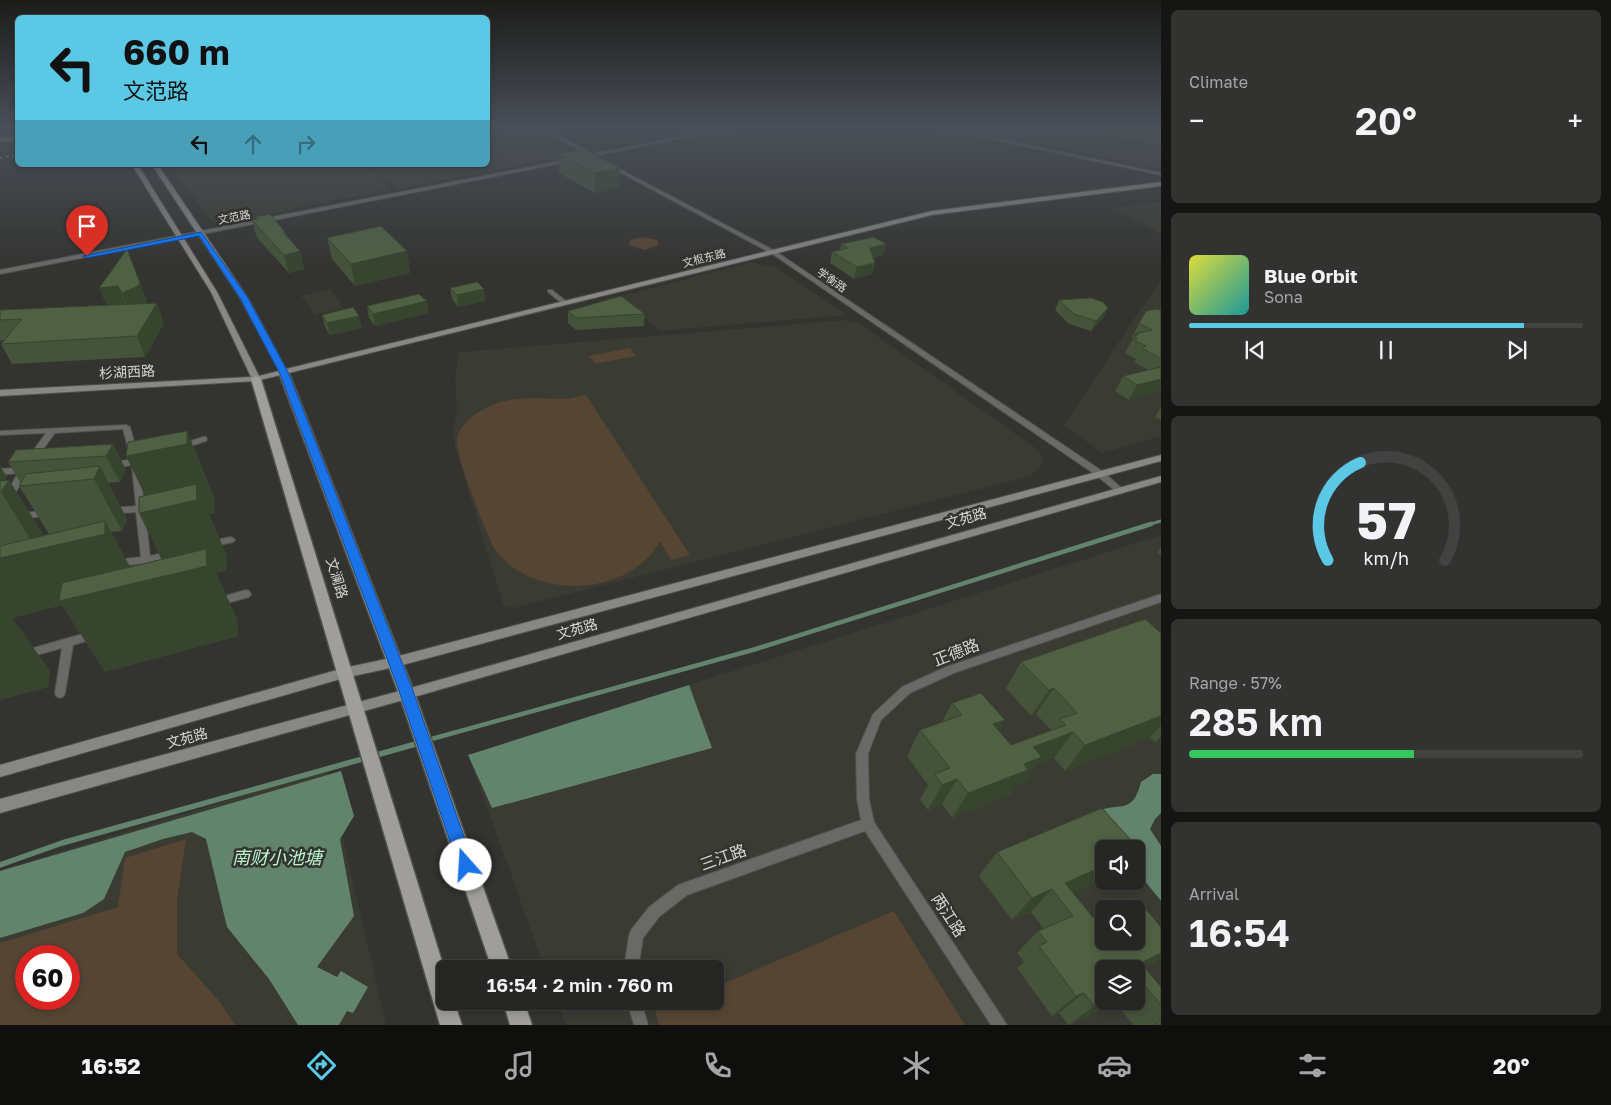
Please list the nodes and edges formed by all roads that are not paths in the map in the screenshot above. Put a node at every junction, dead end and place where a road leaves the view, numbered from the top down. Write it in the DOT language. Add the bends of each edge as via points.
graph roads {
  1 [pos="141,175"];
  2 [pos="162,175"];
  3 [pos="496,175"];
  4 [pos="628,175"];
  5 [pos="1161,184"];
  6 [pos="424,189"];
  7 [pos="432,196"];
  8 [pos="201,234"];
  9 [pos="180,238"];
  10 [pos="773,252"];
  11 [pos="0,272"];
  12 [pos="550,290"];
  13 [pos="565,303"];
  14 [pos="284,374"];
  15 [pos="256,379"];
  16 [pos="0,393"];
  17 [pos="52,431"];
  18 [pos="0,433"];
  19 [pos="203,440"];
  20 [pos="170,451"];
  21 [pos="153,457"];
  22 [pos="1161,458"];
  23 [pos="136,463"];
  24 [pos="108,465"];
  25 [pos="24,470"];
  26 [pos="33,470"];
  27 [pos="0,472"];
  28 [pos="1099,473"];
  29 [pos="1161,479"];
  30 [pos="1121,491"];
  31 [pos="158,504"];
  32 [pos="141,509"];
  33 [pos="0,511"];
  34 [pos="103,511"];
  35 [pos="56,514"];
  36 [pos="0,517"];
  37 [pos="230,540"];
  38 [pos="202,546"];
  39 [pos="184,551"];
  40 [pos="146,560"];
  41 [pos="107,564"];
  42 [pos="147,580"];
  43 [pos="246,594"];
  44 [pos="1161,598"];
  45 [pos="207,604"];
  46 [pos="104,632"];
  47 [pos="68,643"];
  48 [pos="17,657"];
  49 [pos="395,662"];
  50 [pos="344,673"];
  51 [pos="60,693"];
  52 [pos="407,694"];
  53 [pos="355,709"];
  54 [pos="0,771"];
  55 [pos="0,806"];
  56 [pos="868,824"];
  57 [pos="499,960"];
  58 [pos="632,960"];
  59 [pos="516,1010"];
  60 [pos="637,1010"];
  61 [pos="451,1025"];
  62 [pos="521,1025"];
  63 [pos="641,1025"];
  64 [pos="1000,1025"];
  1 -- 9 [label="main road, 文澜路"];
  2 -- 8 [label="main road, 文澜路"];
  3 -- 6 [label="street, 文范路"];
  4 -- 10 [label="street, 学衡路"];
  5 -- 10 [label="main road, 文枢东路" via="932,213"];
  6 -- 7 [label="street"];
  6 -- 8 [label="street, 文范路"];
  8 -- 9 [label="street, 文范路"];
  8 -- 14 [label="main road, 文澜路" via="244,298"];
  9 -- 11 [label="street, 文范路"];
  9 -- 15 [label="main road, 文澜路" via="214,292"];
  10 -- 13 [label="main road, 文枢东路"];
  10 -- 28 [label="street, 学衡路"];
  12 -- 13 [label="street"];
  13 -- 14 [label="main road, 文枢东路"];
  14 -- 15 [label="main road, 文枢东路"];
  14 -- 49 [label="main road, 文澜路"];
  15 -- 16 [label="main road, 杉湖西路"];
  15 -- 50 [label="main road, 文澜路"];
  17 -- 18 [label="street"];
  17 -- 23 [label="street" via="126,427"];
  17 -- 25 [label="street"];
  19 -- 20 [label="street"];
  21 -- 23 [label="street"];
  22 -- 28 [label="main road, 文苑路"];
  23 -- 24 [label="street"];
  23 -- 32 [label="street"];
  25 -- 26 [label="street"];
  25 -- 27 [label="street"];
  25 -- 33 [label="street"];
  28 -- 30 [label="street"];
  28 -- 49 [label="main road, 文苑路"];
  29 -- 30 [label="main road, 文苑路"];
  30 -- 52 [label="main road, 文苑路"];
  31 -- 32 [label="street"];
  32 -- 34 [label="street"];
  32 -- 40 [label="street"];
  35 -- 36 [label="street"];
  37 -- 38 [label="street"];
  39 -- 40 [label="street"];
  40 -- 41 [label="street"];
  40 -- 42 [label="street"];
  43 -- 45 [label="street"];
  44 -- 56 [label="street, 正德路" via="950,670 906,690 877,717 862,754 863,799"];
  46 -- 47 [label="street"];
  47 -- 48 [label="street"];
  47 -- 51 [label="street"];
  49 -- 50 [label="main road, 文苑路"];
  49 -- 52 [label="main road, 文澜路"];
  50 -- 53 [label="main road, 文澜路"];
  50 -- 54 [label="main road, 文苑路"];
  52 -- 53 [label="main road, 文苑路"];
  52 -- 57 [label="main road, 文澜路"];
  53 -- 55 [label="main road, 文苑路"];
  53 -- 61 [label="main road, 文澜路"];
  56 -- 58 [label="street, 三江路" via="683,890 654,912 636,935"];
  56 -- 64 [label="street, 两江路"];
  59 -- 62 [label="main road"];
  60 -- 63 [label="street"];
}
